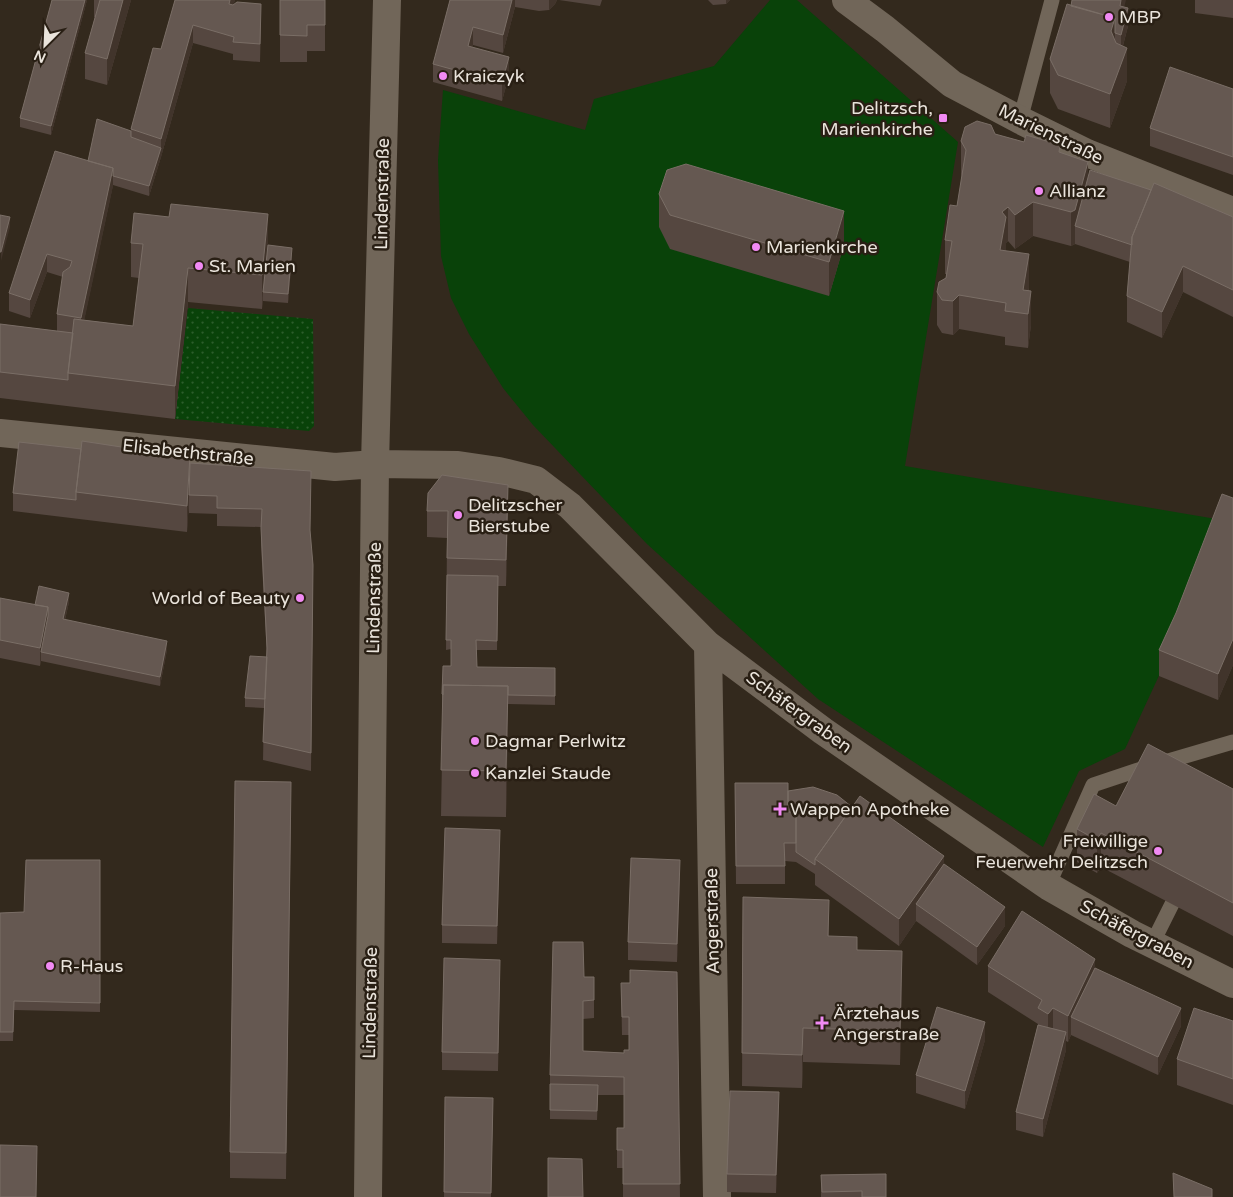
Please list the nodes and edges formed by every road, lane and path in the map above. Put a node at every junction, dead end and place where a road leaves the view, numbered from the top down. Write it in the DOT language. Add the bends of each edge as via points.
graph roads {
  1 [pos="387,0"];
  2 [pos="846,0"];
  3 [pos="867,0"];
  4 [pos="1052,0"];
  5 [pos="885,29"];
  6 [pos="1020,120"];
  7 [pos="1233,211"];
  8 [pos="0,433"];
  9 [pos="375,464"];
  10 [pos="708,646"];
  11 [pos="1233,742"];
  12 [pos="1048,886"];
  13 [pos="1172,904"];
  14 [pos="1152,944"];
  15 [pos="1233,984"];
  16 [pos="368,1197"];
  17 [pos="716,1197"];
  1 -- 9 [label="street, Lindenstraße"];
  2 -- 5 [label="street, Marienstraße"];
  3 -- 5 [label="street"];
  4 -- 6 [label="lane"];
  5 -- 6 [label="street, Marienstraße" via="952,84"];
  6 -- 7 [label="street, Marienstraße" via="1087,153"];
  8 -- 9 [label="street, Elisabethstraße" via="336,468"];
  9 -- 10 [label="street, Schäfergraben" via="458,465 536,480 570,506"];
  9 -- 16 [label="street, Lindenstraße"];
  10 -- 12 [label="street, Schäfergraben" via="823,731"];
  10 -- 17 [label="street, Angerstraße"];
  11 -- 12 [label="lane" via="1093,785"];
  12 -- 14 [label="street, Schäfergraben"];
  13 -- 14 [label="lane"];
  14 -- 15 [label="street, Schäfergraben"];
}
